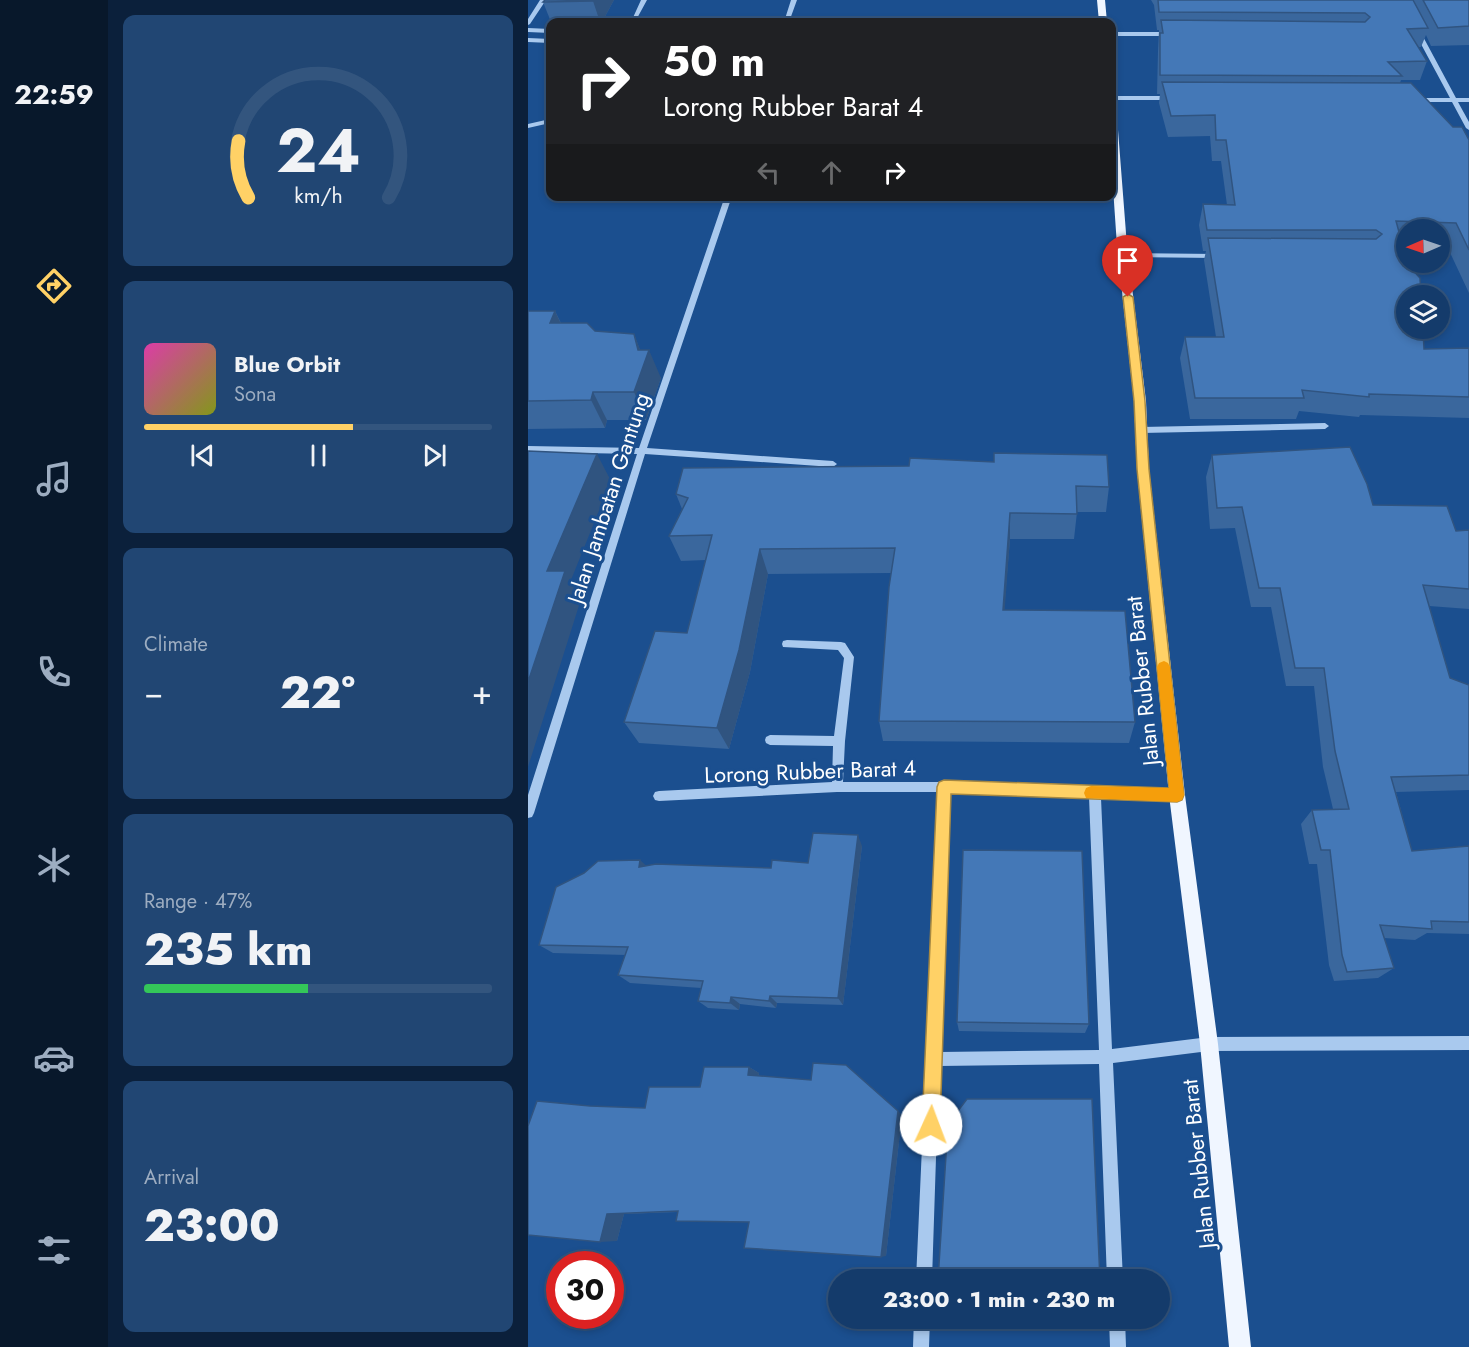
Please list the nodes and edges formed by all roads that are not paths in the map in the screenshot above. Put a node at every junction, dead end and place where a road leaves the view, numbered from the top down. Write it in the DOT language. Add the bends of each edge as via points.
graph roads {
  1 [pos="543,0"];
  2 [pos="644,0"];
  3 [pos="794,0"];
  4 [pos="1101,0"];
  5 [pos="635,18"];
  6 [pos="787,18"];
  7 [pos="1103,18"];
  8 [pos="1412,21"];
  9 [pos="528,23"];
  10 [pos="528,30"];
  11 [pos="546,31"];
  12 [pos="1116,34"];
  13 [pos="1182,34"];
  14 [pos="528,40"];
  15 [pos="546,41"];
  16 [pos="1116,98"];
  17 [pos="1182,98"];
  18 [pos="1407,100"];
  19 [pos="1454,100"];
  20 [pos="1469,100"];
  21 [pos="546,122"];
  22 [pos="528,126"];
  23 [pos="1469,128"];
  24 [pos="1116,163"];
  25 [pos="727,201"];
  26 [pos="1124,255"];
  27 [pos="1228,256"];
  28 [pos="1325,426"];
  29 [pos="1142,429"];
  30 [pos="528,449"];
  31 [pos="642,451"];
  32 [pos="833,464"];
  33 [pos="787,644"];
  34 [pos="770,740"];
  35 [pos="839,741"];
  36 [pos="837,787"];
  37 [pos="944,787"];
  38 [pos="1095,793"];
  39 [pos="1177,795"];
  40 [pos="659,796"];
  41 [pos="528,813"];
  42 [pos="1469,1043"];
  43 [pos="1209,1044"];
  44 [pos="1105,1057"];
  45 [pos="934,1059"];
  46 [pos="924,1269"];
  47 [pos="1115,1269"];
  48 [pos="922,1329"];
  49 [pos="1117,1329"];
  50 [pos="921,1347"];
  51 [pos="1118,1347"];
  52 [pos="1240,1347"];
  1 -- 9 [label="street"];
  2 -- 5 [label="street"];
  3 -- 6 [label="street"];
  4 -- 7 [label="main road"];
  8 -- 19 [label="street"];
  10 -- 11 [label="street"];
  12 -- 13 [label="street"];
  14 -- 15 [label="street"];
  16 -- 17 [label="street"];
  18 -- 19 [label="street"];
  19 -- 20 [label="street"];
  19 -- 23 [label="street"];
  21 -- 22 [label="street"];
  24 -- 26 [label="main road, Jalan Rubber Barat"];
  25 -- 31 [label="street, Jalan Jambatan Gantung"];
  26 -- 27 [label="street"];
  26 -- 29 [label="main road, Jalan Rubber Barat"];
  28 -- 29 [label="street"];
  29 -- 39 [label="main road, Jalan Rubber Barat"];
  30 -- 31 [label="street"];
  31 -- 32 [label="street"];
  31 -- 41 [label="street, Jalan Jambatan Gantung"];
  33 -- 35 [label="street" via="841,646 849,657"];
  34 -- 35 [label="street"];
  35 -- 36 [label="street"];
  36 -- 37 [label="street, Lorong Rubber Barat 4"];
  36 -- 40 [label="street, Lorong Rubber Barat 4"];
  37 -- 38 [label="street, Lorong Rubber Barat 4"];
  37 -- 45 [label="street"];
  38 -- 39 [label="street, Lorong Rubber Barat 4"];
  38 -- 44 [label="street"];
  39 -- 43 [label="main road, Jalan Rubber Barat"];
  42 -- 43 [label="street"];
  43 -- 44 [label="street"];
  43 -- 52 [label="main road, Jalan Rubber Barat"];
  44 -- 45 [label="street"];
  44 -- 47 [label="street"];
  45 -- 46 [label="street"];
  48 -- 50 [label="street"];
  49 -- 51 [label="street"];
}
